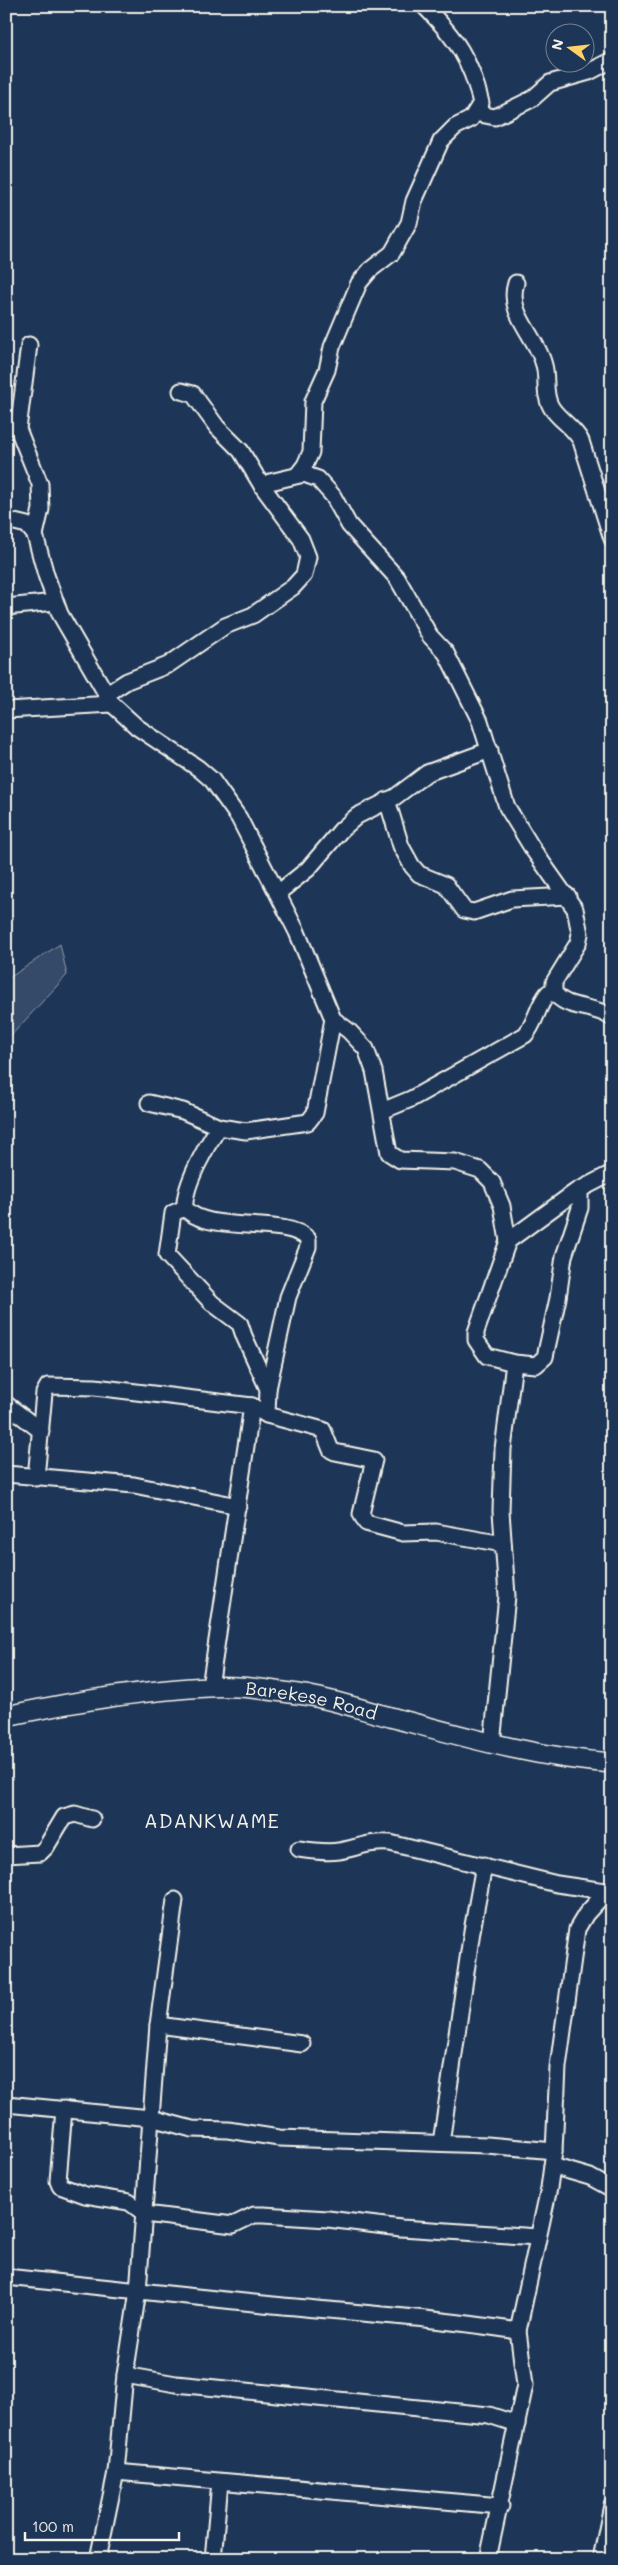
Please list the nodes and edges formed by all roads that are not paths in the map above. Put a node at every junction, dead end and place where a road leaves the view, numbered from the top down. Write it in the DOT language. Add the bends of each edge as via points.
graph roads {
  1 [pos="424,6"];
  2 [pos="612,60"];
  3 [pos="475,113"];
  4 [pos="516,283"];
  5 [pos="29,345"];
  6 [pos="181,390"];
  7 [pos="298,474"];
  8 [pos="262,486"];
  9 [pos="6,520"];
  10 [pos="35,535"];
  11 [pos="612,539"];
  12 [pos="55,602"];
  13 [pos="6,607"];
  14 [pos="109,699"];
  15 [pos="6,710"];
  16 [pos="490,750"];
  17 [pos="388,800"];
  18 [pos="278,893"];
  19 [pos="568,896"];
  20 [pos="554,992"];
  21 [pos="612,1018"];
  22 [pos="334,1019"];
  23 [pos="150,1103"];
  24 [pos="382,1111"];
  25 [pos="219,1127"];
  26 [pos="612,1173"];
  27 [pos="580,1190"];
  28 [pos="185,1208"];
  29 [pos="508,1241"];
  30 [pos="514,1363"];
  31 [pos="268,1390"];
  32 [pos="6,1404"];
  33 [pos="252,1406"];
  34 [pos="267,1415"];
  35 [pos="41,1431"];
  36 [pos="6,1474"];
  37 [pos="36,1478"];
  38 [pos="238,1506"];
  39 [pos="503,1544"];
  40 [pos="210,1687"];
  41 [pos="6,1716"];
  42 [pos="492,1744"];
  43 [pos="612,1763"];
  44 [pos="92,1819"];
  45 [pos="299,1849"];
  46 [pos="6,1855"];
  47 [pos="484,1865"];
  48 [pos="609,1892"];
  49 [pos="175,1900"];
  50 [pos="158,2025"];
  51 [pos="302,2044"];
  52 [pos="6,2104"];
  53 [pos="64,2109"];
  54 [pos="151,2118"];
  55 [pos="442,2143"];
  56 [pos="554,2151"];
  57 [pos="552,2166"];
  58 [pos="612,2189"];
  59 [pos="145,2214"];
  60 [pos="538,2237"];
  61 [pos="6,2277"];
  62 [pos="138,2291"];
  63 [pos="518,2331"];
  64 [pos="125,2375"];
  65 [pos="517,2424"];
  66 [pos="116,2472"];
  67 [pos="220,2482"];
  68 [pos="612,2505"];
  69 [pos="500,2506"];
  70 [pos="98,2559"];
  71 [pos="213,2559"];
  72 [pos="488,2559"];
  73 [pos="602,2559"];
  1 -- 3 [label="street" via="465,54 481,103"];
  2 -- 3 [label="street" via="589,72 550,83 532,99 496,117"];
  3 -- 7 [label="street" via="441,140 414,201 409,223 392,252 359,283 313,401 310,452"];
  4 -- 11 [label="street" via="513,305 541,355 550,406 582,441"];
  5 -- 10 [label="street" via="18,429 40,484 41,509"];
  6 -- 8 [label="street" via="193,394 217,427 241,451"];
  7 -- 8 [label="street"];
  7 -- 16 [label="street" via="318,479 333,496 349,525 397,578 430,636 446,653 480,721"];
  8 -- 14 [label="street" via="301,540 308,556 304,574 293,587 252,615 225,626 168,665 127,681"];
  9 -- 10 [label="street" via="26,525"];
  10 -- 12 [label="street"];
  12 -- 13 [label="street"];
  12 -- 14 [label="street"];
  14 -- 15 [label="street"];
  14 -- 18 [label="street" via="137,727 212,780 251,838"];
  16 -- 17 [label="street" via="427,773"];
  16 -- 19 [label="street" via="508,807 534,851"];
  17 -- 18 [label="street" via="357,816 308,869"];
  17 -- 19 [label="street" via="401,846 412,866 418,874 446,885 464,910 474,912 512,899"];
  18 -- 22 [label="street"];
  19 -- 20 [label="street" via="575,909 580,934 578,943 554,982"];
  20 -- 21 [label="street" via="562,1000 580,1007 596,1008"];
  20 -- 24 [label="street" via="543,999 531,1029 525,1035 411,1099"];
  22 -- 24 [label="street" via="366,1049"];
  22 -- 25 [label="street" via="315,1112 308,1122 259,1131"];
  23 -- 25 [label="street" via="183,1111"];
  24 -- 29 [label="street" via="386,1145 394,1158 455,1162 480,1170 487,1176 502,1206"];
  25 -- 28 [label="street" via="200,1162 186,1196"];
  26 -- 27 [label="street"];
  27 -- 29 [label="street"];
  27 -- 30 [label="street" via="580,1208 564,1256 545,1357 536,1365"];
  28 -- 31 [label="street" via="173,1212 167,1255 212,1303 240,1324"];
  28 -- 31 [label="street" via="203,1218 294,1231 308,1239 308,1247 288,1297"];
  29 -- 30 [label="street" via="476,1340 488,1356"];
  30 -- 39 [label="street" via="503,1449"];
  31 -- 34 [label="street"];
  32 -- 35 [label="street"];
  33 -- 34 [label="street"];
  33 -- 35 [label="street" via="96,1387 48,1386 44,1393"];
  33 -- 38 [label="street"];
  34 -- 39 [label="street" via="323,1430 331,1450 374,1460 361,1514 366,1523 403,1533 436,1532"];
  35 -- 37 [label="street"];
  36 -- 37 [label="street"];
  37 -- 38 [label="street" via="134,1485"];
  38 -- 40 [label="street" via="224,1580 223,1607"];
  39 -- 42 [label="street" via="507,1596"];
  40 -- 41 [label="main road, Barekese Road" via="156,1691"];
  40 -- 42 [label="main road, Barekese Road" via="312,1697"];
  42 -- 43 [label="main road, Barekese Road"];
  44 -- 46 [label="street" via="75,1814 64,1817 40,1853"];
  45 -- 47 [label="street" via="339,1851 378,1842"];
  47 -- 48 [label="street" via="550,1882"];
  47 -- 55 [label="street"];
  48 -- 56 [label="street" via="586,1914 577,1929 558,2067"];
  49 -- 50 [label="street"];
  50 -- 51 [label="street"];
  50 -- 54 [label="street"];
  52 -- 53 [label="street"];
  53 -- 54 [label="street"];
  53 -- 59 [label="street" via="60,2186 85,2195 128,2202"];
  54 -- 55 [label="street" via="192,2129 228,2130 279,2138"];
  54 -- 59 [label="street"];
  55 -- 56 [label="street"];
  56 -- 57 [label="street"];
  57 -- 58 [label="street" via="590,2177"];
  57 -- 60 [label="street"];
  59 -- 60 [label="street" via="233,2225 254,2216"];
  59 -- 62 [label="street"];
  60 -- 63 [label="street"];
  61 -- 62 [label="street"];
  62 -- 63 [label="street" via="453,2321"];
  62 -- 64 [label="street"];
  63 -- 65 [label="street" via="525,2385"];
  64 -- 65 [label="street" via="176,2384 489,2415"];
  64 -- 66 [label="street"];
  65 -- 69 [label="street"];
  66 -- 67 [label="street"];
  66 -- 70 [label="street"];
  67 -- 69 [label="street"];
  67 -- 71 [label="street"];
  68 -- 73 [label="street"];
  69 -- 72 [label="street"];
}
